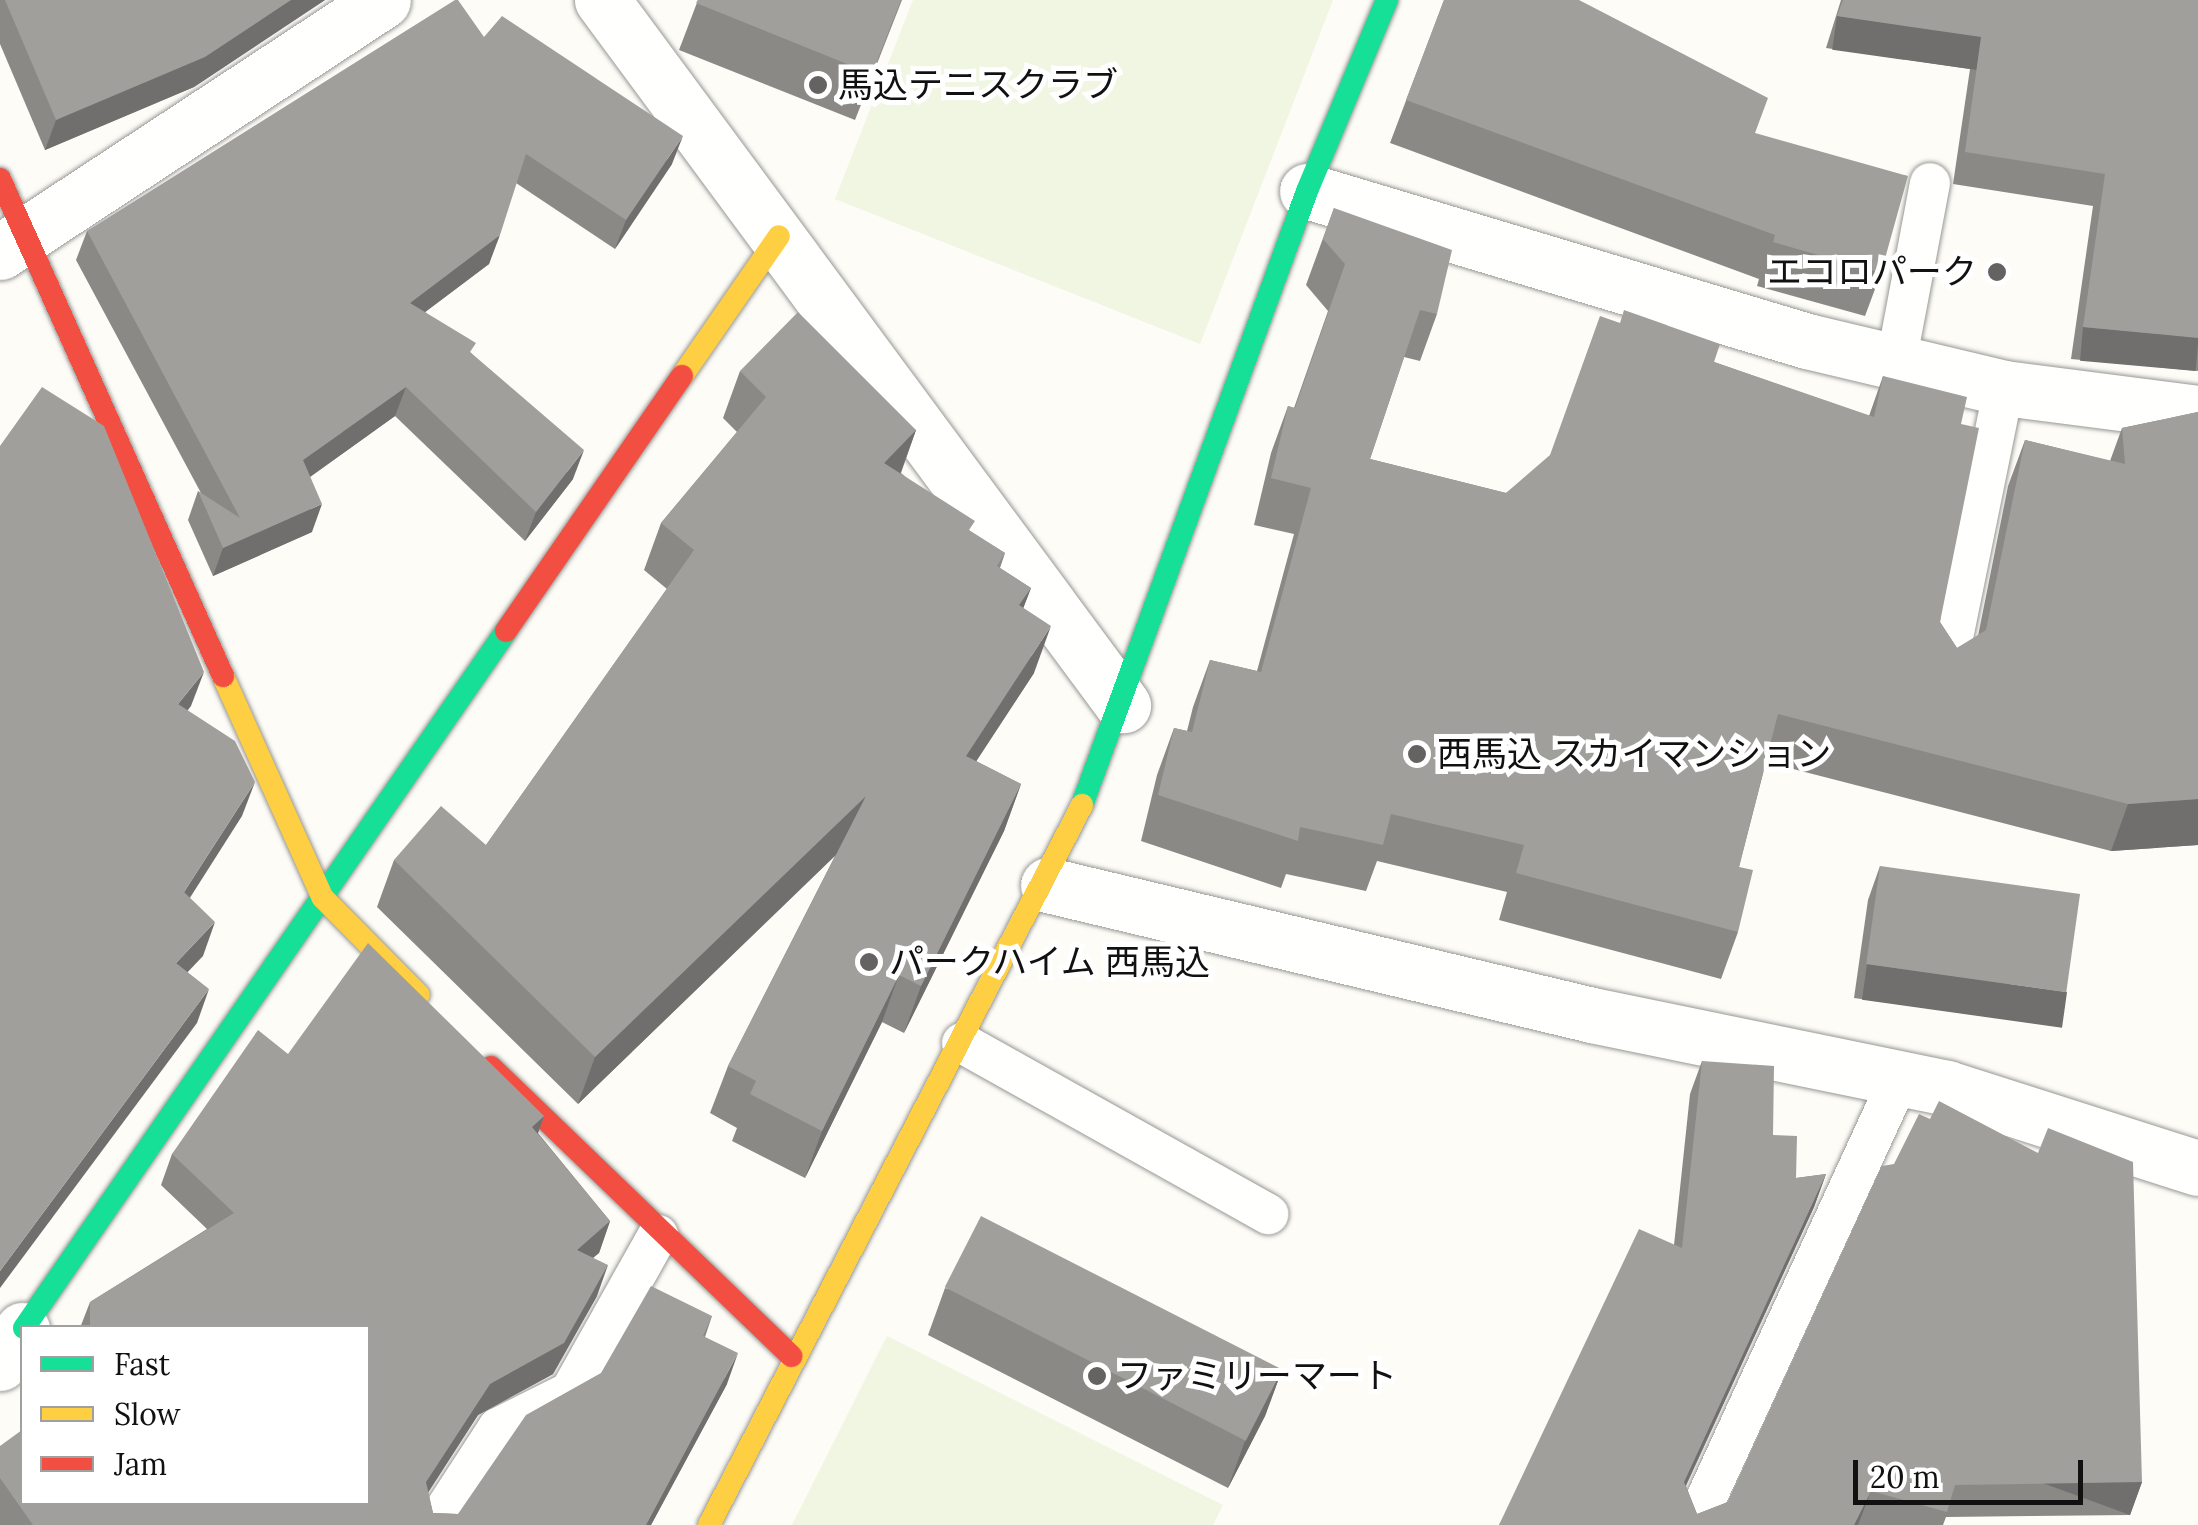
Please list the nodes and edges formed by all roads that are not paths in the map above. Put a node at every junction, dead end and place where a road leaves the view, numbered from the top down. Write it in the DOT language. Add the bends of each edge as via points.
graph roads {
  1 [pos="382,0"];
  2 [pos="602,0"];
  3 [pos="1387,0"];
  4 [pos="0,179"];
  5 [pos="1930,182"];
  6 [pos="1306,191"];
  7 [pos="778,236"];
  8 [pos="13,245"];
  9 [pos="1896,362"];
  10 [pos="2004,388"];
  11 [pos="2198,413"];
  12 [pos="1946,672"];
  13 [pos="1124,705"];
  14 [pos="1048,885"];
  15 [pos="323,898"];
  16 [pos="435,1010"];
  17 [pos="962,1043"];
  18 [pos="476,1052"];
  19 [pos="1900,1078"];
  20 [pos="2198,1168"];
  21 [pos="1268,1214"];
  22 [pos="658,1235"];
  23 [pos="27,1325"];
  24 [pos="20,1335"];
  25 [pos="791,1356"];
  26 [pos="0,1363"];
  27 [pos="435,1525"];
  28 [pos="709,1525"];
  29 [pos="1694,1525"];
  1 -- 8 [label="street"];
  2 -- 7 [label="street"];
  3 -- 6 [label="street"];
  4 -- 8 [label="street"];
  5 -- 9 [label="lane"];
  6 -- 9 [label="street"];
  6 -- 13 [label="street"];
  7 -- 13 [label="street"];
  7 -- 15 [label="street" via="654,389"];
  8 -- 15 [label="street"];
  9 -- 10 [label="street"];
  10 -- 11 [label="street"];
  10 -- 12 [label="lane"];
  13 -- 14 [label="street"];
  14 -- 17 [label="street"];
  14 -- 19 [label="street"];
  15 -- 16 [label="street"];
  15 -- 23 [label="street"];
  17 -- 21 [label="lane"];
  17 -- 25 [label="street"];
  18 -- 22 [label="street"];
  19 -- 20 [label="street"];
  19 -- 29 [label="lane"];
  22 -- 25 [label="street"];
  22 -- 27 [label="lane" via="570,1392 498,1428"];
  24 -- 26 [label="street"];
  25 -- 28 [label="street"];
}
